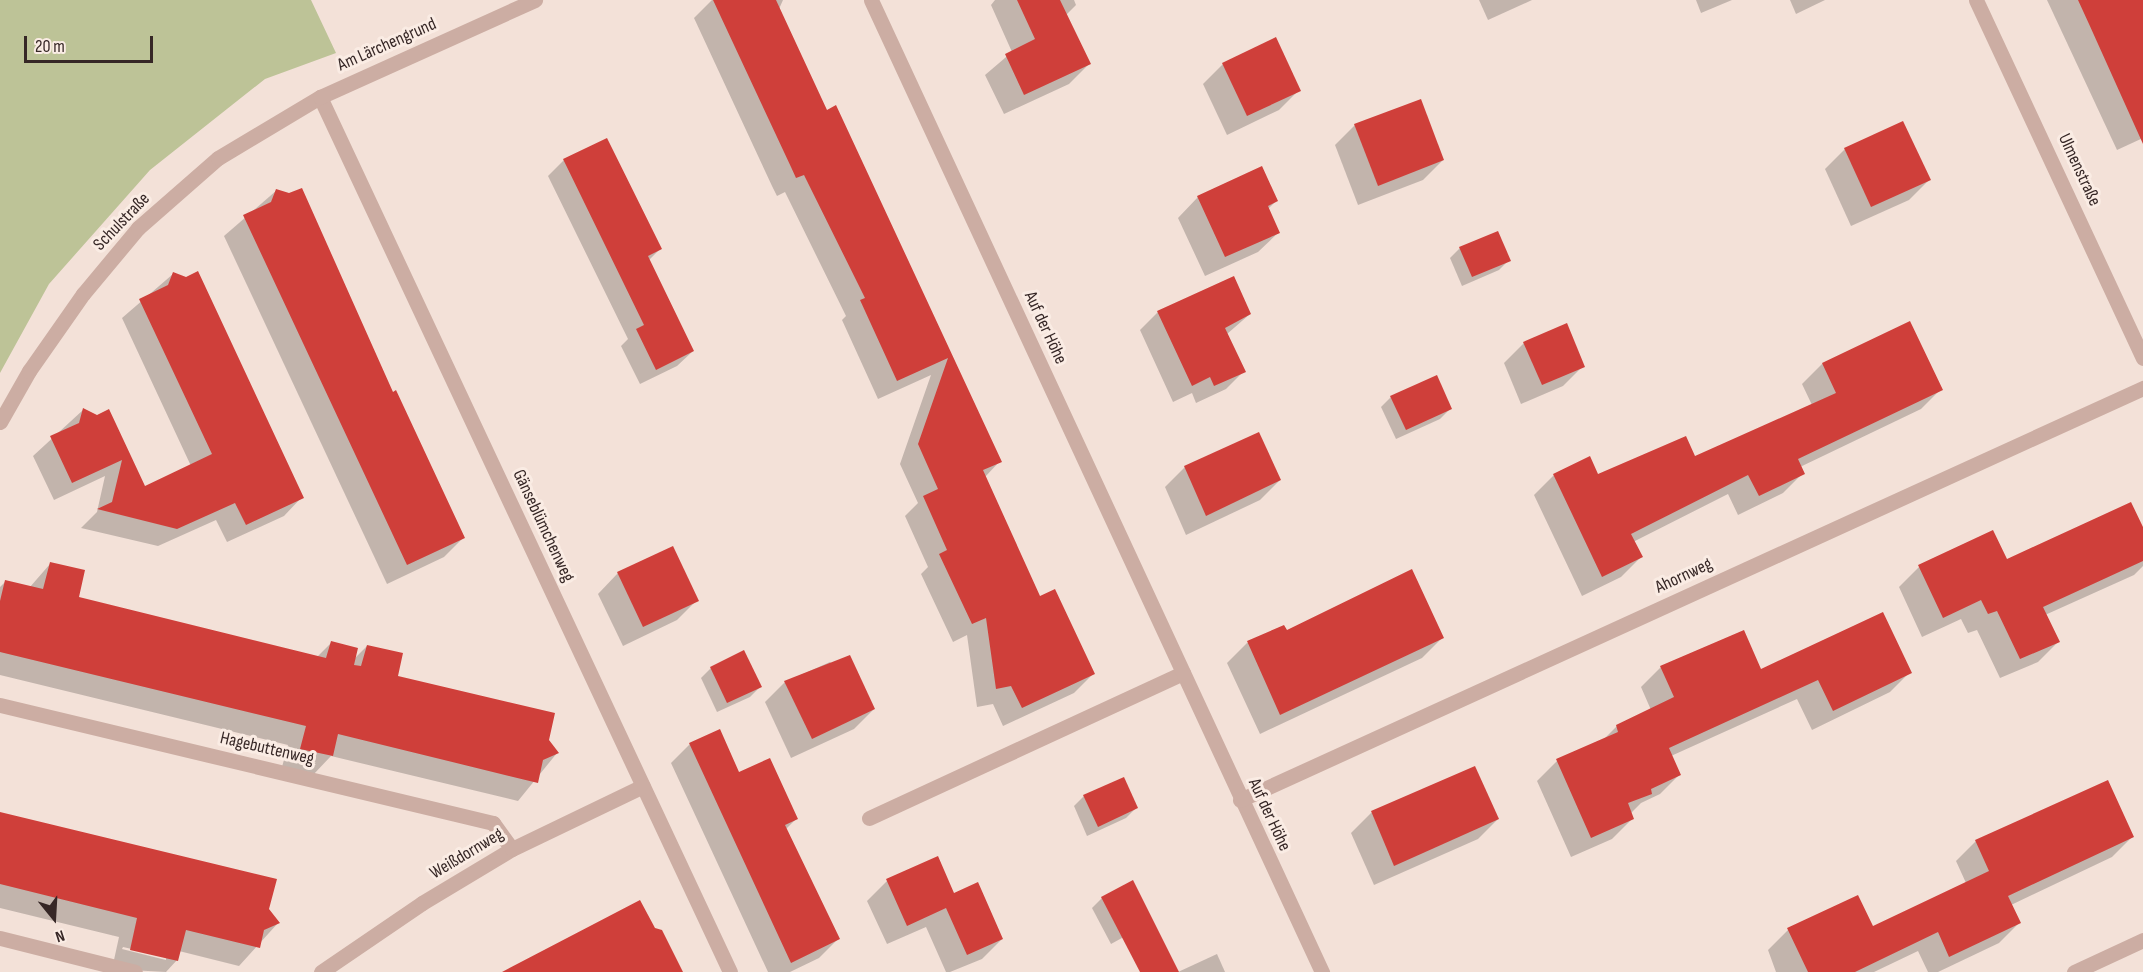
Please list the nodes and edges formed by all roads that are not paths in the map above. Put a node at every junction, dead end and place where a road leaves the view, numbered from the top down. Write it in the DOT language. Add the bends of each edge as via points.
graph roads {
  1 [pos="535,0"];
  2 [pos="871,0"];
  3 [pos="1976,0"];
  4 [pos="320,97"];
  5 [pos="2143,358"];
  6 [pos="2143,388"];
  7 [pos="0,422"];
  8 [pos="1183,674"];
  9 [pos="0,705"];
  10 [pos="644,786"];
  11 [pos="1240,800"];
  12 [pos="869,818"];
  13 [pos="512,849"];
  14 [pos="0,938"];
  15 [pos="2143,940"];
  16 [pos="135,972"];
  17 [pos="321,972"];
  18 [pos="730,972"];
  19 [pos="1322,972"];
  20 [pos="2074,972"];
  1 -- 4 [label="street, Am Lärchengrund"];
  2 -- 8 [label="street, Auf der Höhe"];
  3 -- 5 [label="street, Ulmenstraße"];
  4 -- 7 [label="street, Schulstraße" via="218,158 138,228 43,352"];
  4 -- 10 [label="street, Gänseblümchenweg"];
  6 -- 11 [label="street, Ahornweg"];
  8 -- 11 [label="street, Auf der Höhe"];
  8 -- 12 [label="street"];
  9 -- 13 [label="street, Hagebuttenweg" via="493,823"];
  10 -- 13 [label="street, Weißdornweg"];
  10 -- 18 [label="street, Gänseblümchenweg"];
  11 -- 19 [label="street, Auf der Höhe"];
  13 -- 17 [label="street, Weißdornweg" via="422,903"];
  14 -- 16 [label="street"];
  15 -- 20 [label="street"];
}
